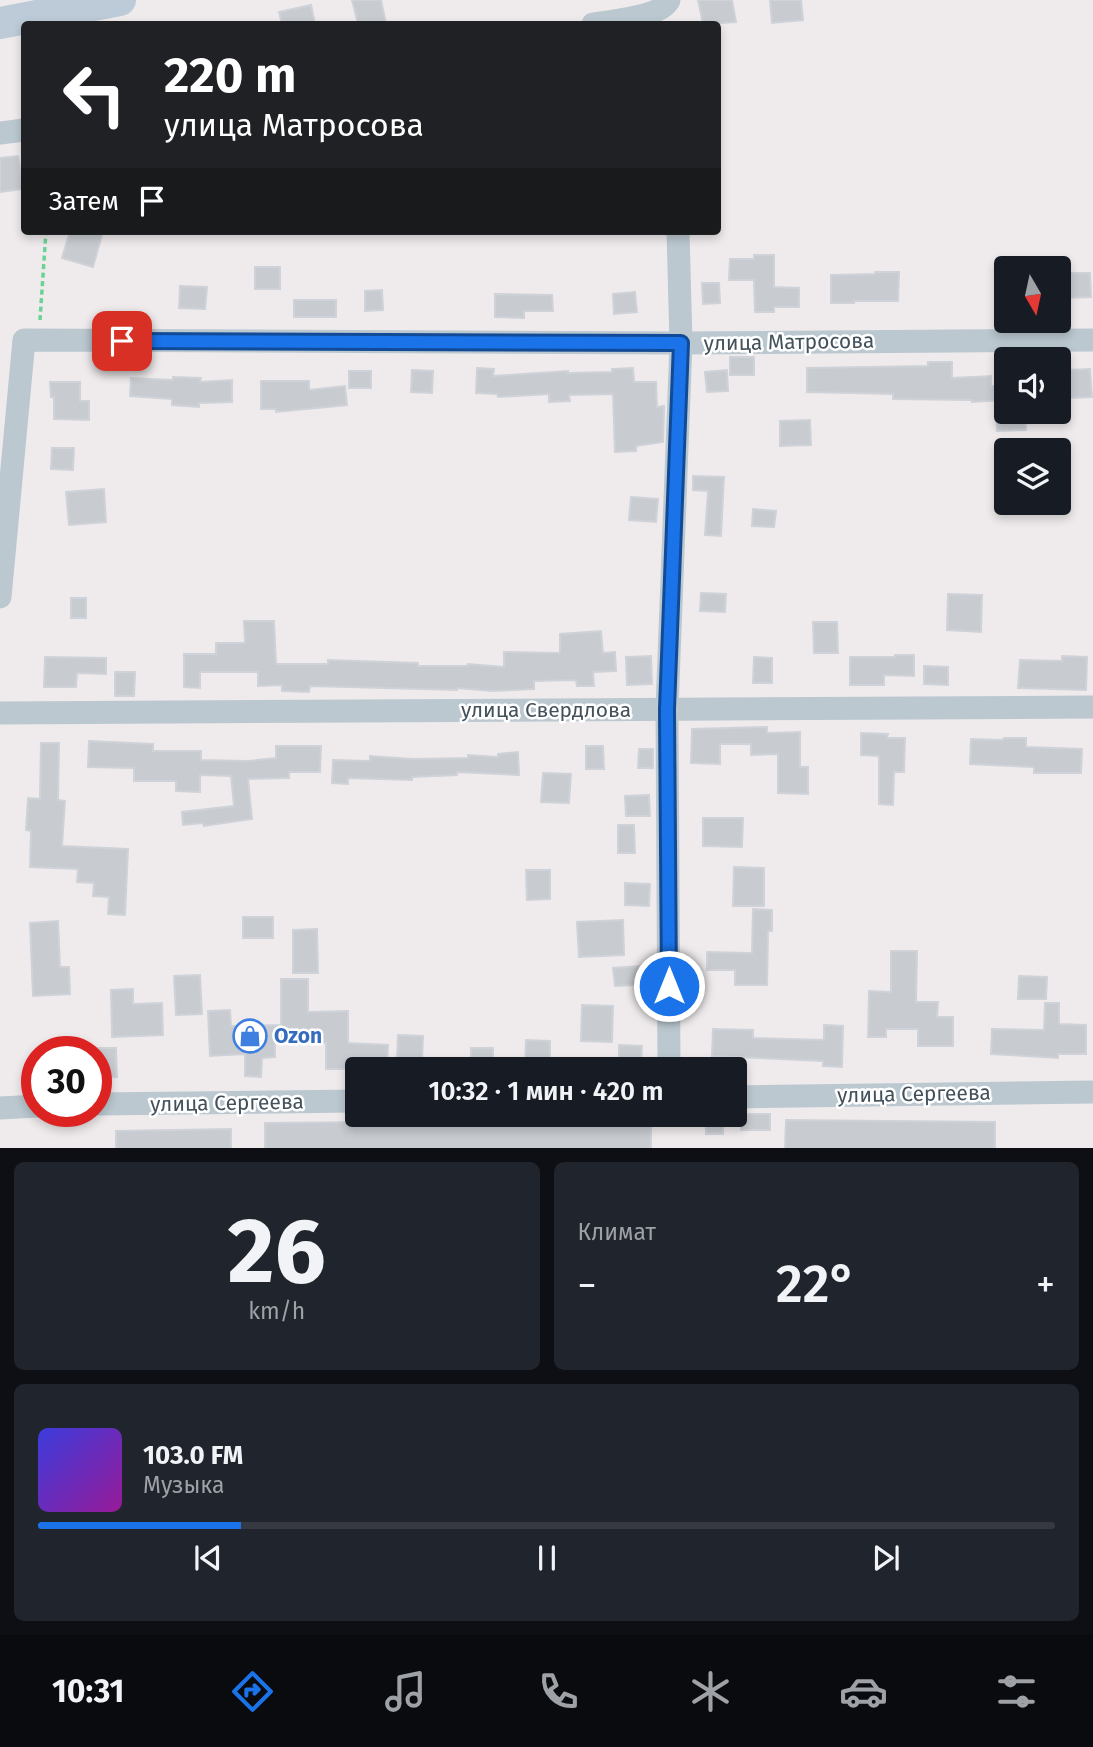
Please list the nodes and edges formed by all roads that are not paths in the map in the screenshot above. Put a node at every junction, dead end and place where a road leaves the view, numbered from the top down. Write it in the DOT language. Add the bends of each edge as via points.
graph roads {
  1 [pos="120,0"];
  2 [pos="669,10"];
  3 [pos="610,21"];
  4 [pos="0,23"];
  5 [pos="21,130"];
  6 [pos="0,133"];
  7 [pos="678,235"];
  8 [pos="1093,340"];
  9 [pos="681,343"];
  10 [pos="0,597"];
  11 [pos="1093,707"];
  12 [pos="667,709"];
  13 [pos="0,713"];
  14 [pos="669,1057"];
  15 [pos="1093,1091"];
  16 [pos="747,1097"];
  17 [pos="345,1101"];
  18 [pos="112,1104"];
  19 [pos="21,1107"];
  20 [pos="0,1108"];
  1 -- 4 [label="main road"];
  2 -- 3 [label="street"];
  5 -- 6 [label="street"];
  7 -- 9 [label="street"];
  8 -- 9 [label="street, улица Матросова"];
  9 -- 10 [label="street, улица Матросова" via="31,340"];
  9 -- 12 [label="street"];
  11 -- 12 [label="street, улица Свердлова"];
  12 -- 13 [label="street, улица Свердлова"];
  12 -- 14 [label="street"];
  15 -- 16 [label="street, улица Сергеева"];
  17 -- 18 [label="street, улица Сергеева"];
  19 -- 20 [label="street"];
}
